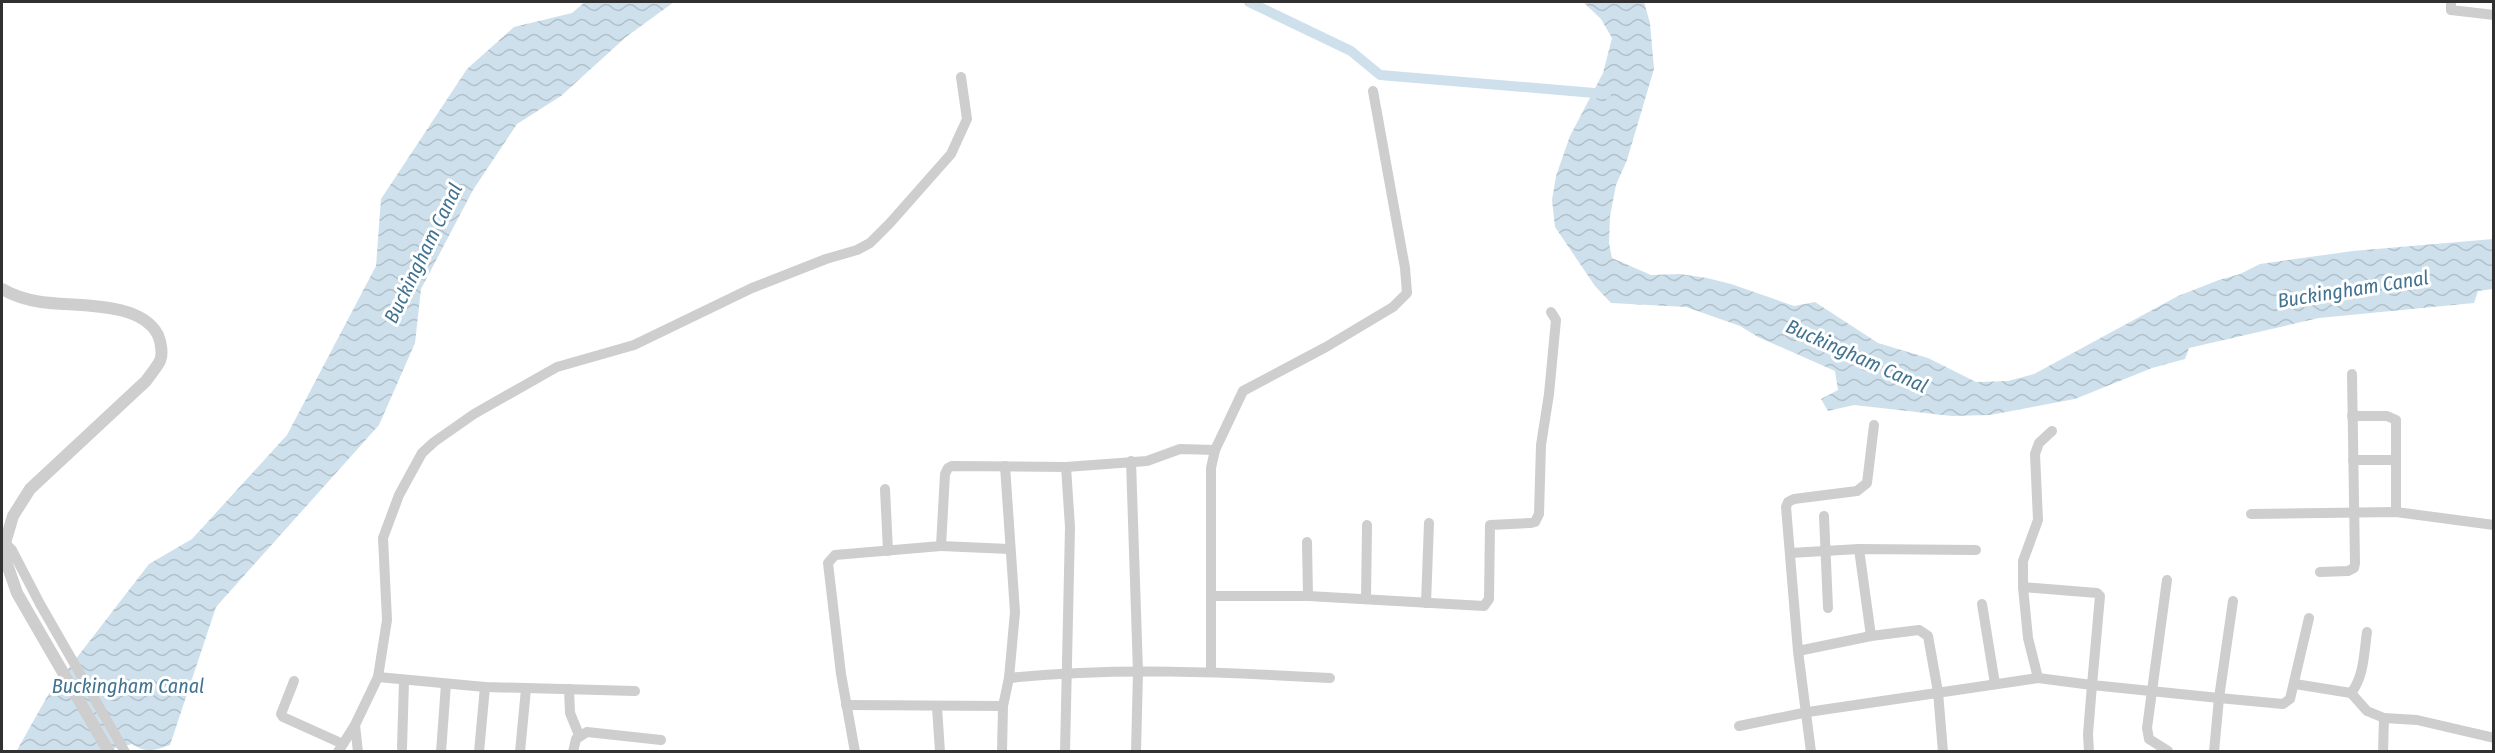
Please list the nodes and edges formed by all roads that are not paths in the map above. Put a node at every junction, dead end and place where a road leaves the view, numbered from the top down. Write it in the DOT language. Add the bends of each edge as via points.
graph roads {
  1 [pos="2451,2"];
  2 [pos="2493,13"];
  3 [pos="961,77"];
  4 [pos="1373,91"];
  5 [pos="2,290"];
  6 [pos="1551,312"];
  7 [pos="2352,374"];
  8 [pos="2352,416"];
  9 [pos="1874,425"];
  10 [pos="2052,431"];
  11 [pos="1215,450"];
  12 [pos="2353,460"];
  13 [pos="2394,460"];
  14 [pos="1131,461"];
  15 [pos="1005,466"];
  16 [pos="1066,467"];
  17 [pos="885,489"];
  18 [pos="2354,512"];
  19 [pos="2396,512"];
  20 [pos="2251,514"];
  21 [pos="1824,516"];
  22 [pos="1429,523"];
  23 [pos="1367,525"];
  24 [pos="2493,525"];
  25 [pos="1307,542"];
  26 [pos="5,543"];
  27 [pos="941,546"];
  28 [pos="1010,549"];
  29 [pos="1859,549"];
  30 [pos="1976,550"];
  31 [pos="888,551"];
  32 [pos="1825,551"];
  33 [pos="1790,553"];
  34 [pos="2320,573"];
  35 [pos="2167,580"];
  36 [pos="2023,587"];
  37 [pos="1212,596"];
  38 [pos="1308,596"];
  39 [pos="1366,598"];
  40 [pos="2233,601"];
  41 [pos="1426,603"];
  42 [pos="1982,604"];
  43 [pos="1828,608"];
  44 [pos="2309,618"];
  45 [pos="2367,632"];
  46 [pos="1871,636"];
  47 [pos="1798,651"];
  48 [pos="1068,672"];
  49 [pos="1138,672"];
  50 [pos="1211,672"];
  51 [pos="378,677"];
  52 [pos="1009,678"];
  53 [pos="1330,678"];
  54 [pos="2038,678"];
  55 [pos="294,681"];
  56 [pos="404,681"];
  57 [pos="446,684"];
  58 [pos="1995,684"];
  59 [pos="2295,684"];
  60 [pos="2092,685"];
  61 [pos="485,687"];
  62 [pos="526,689"];
  63 [pos="2152,689"];
  64 [pos="569,690"];
  65 [pos="635,691"];
  66 [pos="1938,692"];
  67 [pos="2351,693"];
  68 [pos="2219,698"];
  69 [pos="846,705"];
  70 [pos="1003,706"];
  71 [pos="937,707"];
  72 [pos="1808,712"];
  73 [pos="2384,718"];
  74 [pos="355,725"];
  75 [pos="1739,726"];
  76 [pos="579,735"];
  77 [pos="2493,738"];
  78 [pos="661,740"];
  79 [pos="341,748"];
  80 [pos="402,748"];
  81 [pos="1939,751"];
  82 [pos="2168,751"];
  83 [pos="109,752"];
  84 [pos="125,752"];
  85 [pos="358,752"];
  86 [pos="441,752"];
  87 [pos="479,752"];
  88 [pos="520,752"];
  89 [pos="573,752"];
  90 [pos="855,752"];
  91 [pos="940,752"];
  92 [pos="1002,752"];
  93 [pos="1065,752"];
  94 [pos="1136,752"];
  95 [pos="1811,752"];
  96 [pos="2090,752"];
  97 [pos="2214,752"];
  98 [pos="2383,752"];
  1 -- 2 [label="street" via="2451,10"];
  3 -- 51 [label="street" via="967,119 951,154 870,243 752,288 634,345 557,367 474,414 422,453 399,495 383,538 387,620"];
  4 -- 11 [label="street" via="1407,293 1393,308 1243,391"];
  5 -- 26 [label="street" via="41,302 127,311 154,327 161,341 161,359 146,381 30,489 12,516"];
  6 -- 41 [label="street" via="1556,320 1541,445 1538,518 1531,523 1491,525 1490,599 1484,606"];
  7 -- 8 [label="street"];
  8 -- 12 [label="street"];
  8 -- 13 [label="street" via="2387,416 2396,420"];
  9 -- 33 [label="street" via="1868,483 1863,488 1788,501"];
  10 -- 36 [label="street" via="2039,443 2035,454 2038,520 2023,561"];
  11 -- 14 [label="street" via="1180,448 1147,461"];
  11 -- 37 [label="street" via="1211,468"];
  12 -- 13 [label="street"];
  12 -- 18 [label="street"];
  13 -- 19 [label="street"];
  14 -- 16 [label="street"];
  14 -- 49 [label="street"];
  15 -- 16 [label="street"];
  15 -- 27 [label="street" via="948,468"];
  15 -- 28 [label="street"];
  16 -- 48 [label="street" via="1070,527"];
  17 -- 31 [label="street"];
  18 -- 19 [label="street"];
  18 -- 20 [label="street"];
  18 -- 34 [label="street" via="2354,568"];
  19 -- 24 [label="street"];
  21 -- 32 [label="street"];
  22 -- 41 [label="street"];
  23 -- 39 [label="street"];
  25 -- 38 [label="street"];
  26 -- 83 [label="street" via="17,593"];
  26 -- 84 [label="street"];
  27 -- 28 [label="street"];
  27 -- 31 [label="street"];
  28 -- 52 [label="street" via="1015,612"];
  29 -- 30 [label="street"];
  29 -- 32 [label="street"];
  29 -- 46 [label="street"];
  31 -- 69 [label="street" via="835,555 828,563"];
  32 -- 33 [label="street"];
  32 -- 43 [label="street"];
  33 -- 47 [label="street"];
  35 -- 63 [label="street"];
  36 -- 54 [label="street" via="2028,638"];
  36 -- 60 [label="street" via="2100,596"];
  37 -- 38 [label="street"];
  37 -- 50 [label="street"];
  38 -- 39 [label="street"];
  39 -- 41 [label="street"];
  40 -- 68 [label="street"];
  42 -- 58 [label="street"];
  44 -- 59 [label="street"];
  45 -- 67 [label="street" via="2361,675"];
  46 -- 47 [label="street"];
  46 -- 66 [label="street" via="1925,632"];
  47 -- 72 [label="street"];
  48 -- 49 [label="street"];
  48 -- 52 [label="street"];
  48 -- 93 [label="street"];
  49 -- 50 [label="street"];
  49 -- 94 [label="street"];
  50 -- 53 [label="street"];
  51 -- 56 [label="street"];
  51 -- 74 [label="street"];
  52 -- 70 [label="street"];
  54 -- 58 [label="street"];
  54 -- 60 [label="street"];
  55 -- 79 [label="street" via="283,717"];
  56 -- 57 [label="street"];
  56 -- 80 [label="street"];
  57 -- 61 [label="street"];
  57 -- 86 [label="street"];
  58 -- 66 [label="street"];
  59 -- 67 [label="street"];
  59 -- 68 [label="street" via="2290,699 2283,704"];
  60 -- 63 [label="street"];
  60 -- 96 [label="street"];
  61 -- 62 [label="street"];
  61 -- 87 [label="street"];
  62 -- 64 [label="street"];
  62 -- 88 [label="street"];
  63 -- 68 [label="street"];
  63 -- 82 [label="street" via="2147,735"];
  64 -- 65 [label="street"];
  64 -- 76 [label="street" via="570,714"];
  66 -- 72 [label="street"];
  66 -- 81 [label="street"];
  67 -- 73 [label="street" via="2367,711"];
  68 -- 97 [label="street"];
  69 -- 71 [label="street"];
  69 -- 90 [label="street"];
  70 -- 71 [label="street"];
  70 -- 92 [label="street"];
  71 -- 91 [label="street"];
  72 -- 75 [label="street"];
  72 -- 95 [label="street"];
  73 -- 77 [label="street" via="2417,720"];
  73 -- 98 [label="street"];
  74 -- 79 [label="street"];
  74 -- 85 [label="street"];
  76 -- 78 [label="street" via="587,732"];
  76 -- 89 [label="street"];
}
